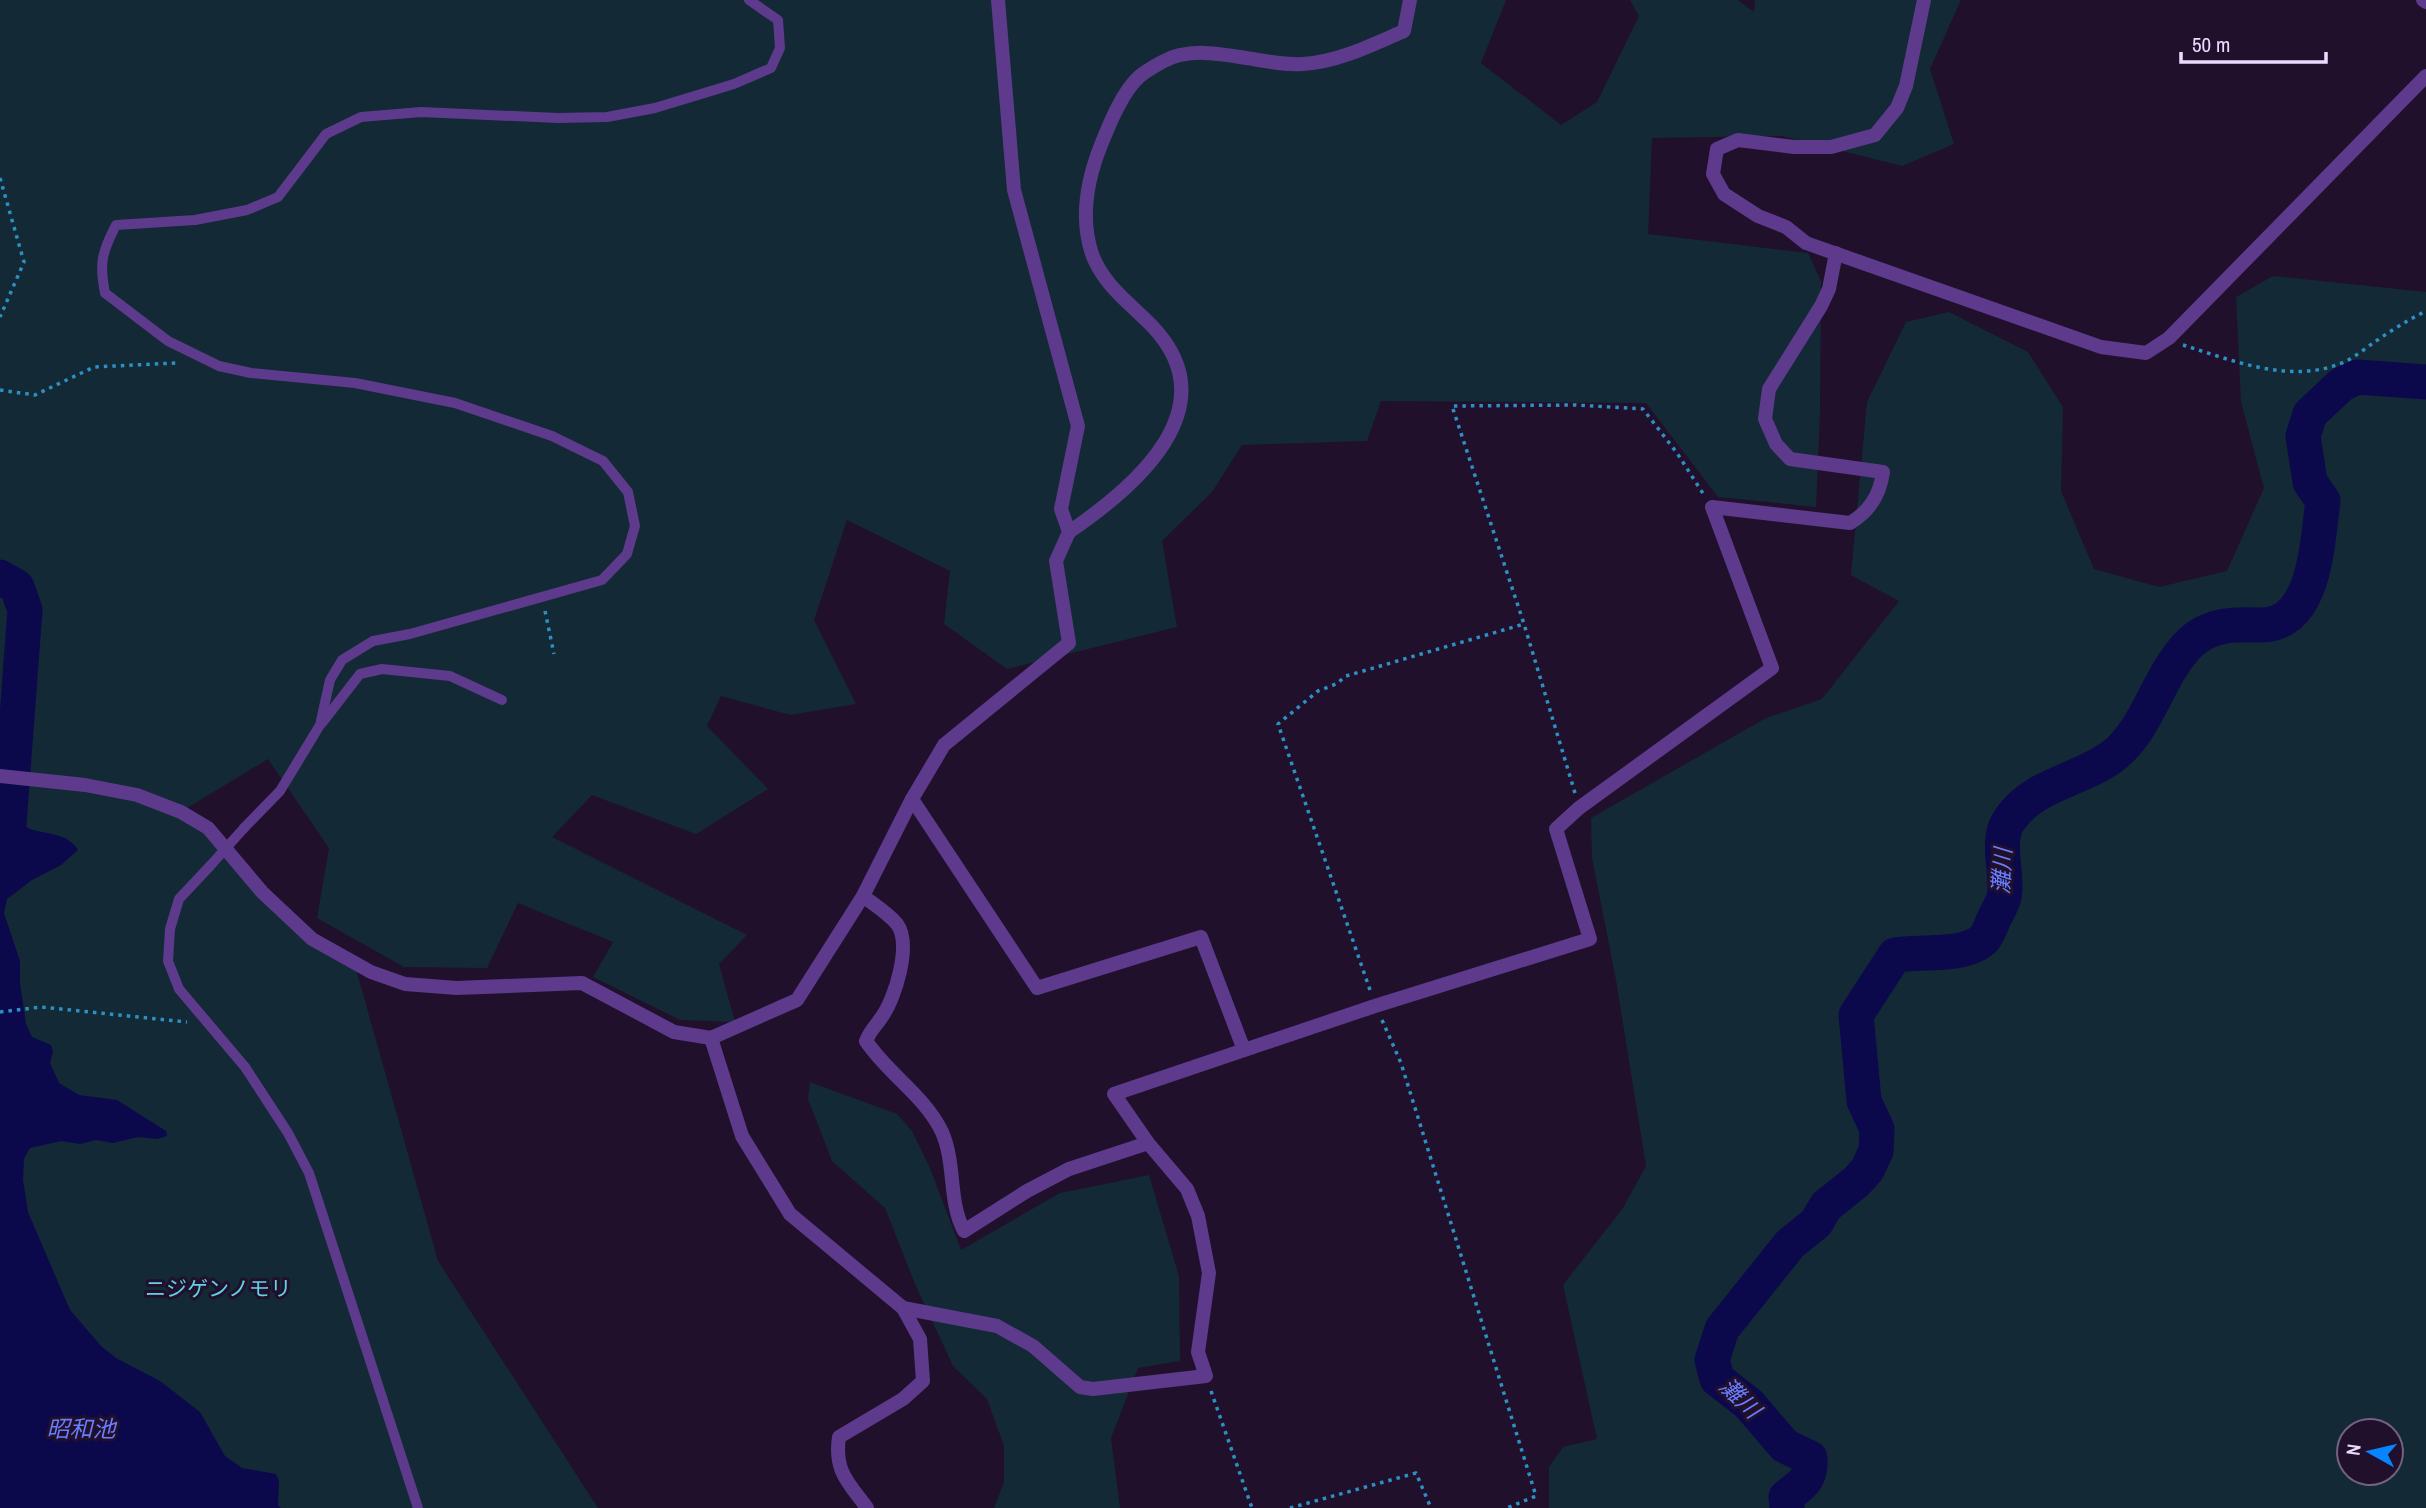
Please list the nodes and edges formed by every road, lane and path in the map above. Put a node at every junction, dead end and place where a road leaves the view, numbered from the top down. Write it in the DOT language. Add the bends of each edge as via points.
graph roads {
  1 [pos="749,0"];
  2 [pos="998,0"];
  3 [pos="1410,0"];
  4 [pos="1924,0"];
  5 [pos="2426,76"];
  6 [pos="0,177"];
  7 [pos="1836,253"];
  8 [pos="2426,311"];
  9 [pos="0,317"];
  10 [pos="2169,338"];
  11 [pos="209,361"];
  12 [pos="0,390"];
  13 [pos="1712,507"];
  14 [pos="1069,532"];
  15 [pos="542,597"];
  16 [pos="1524,624"];
  17 [pos="554,654"];
  18 [pos="502,700"];
  19 [pos="320,725"];
  20 [pos="0,776"];
  21 [pos="912,799"];
  22 [pos="1579,808"];
  23 [pos="863,896"];
  24 [pos="1375,1006"];
  25 [pos="0,1012"];
  26 [pos="206,1024"];
  27 [pos="711,1038"];
  28 [pos="1244,1050"];
  29 [pos="1148,1143"];
  30 [pos="902,1308"];
  31 [pos="1206,1376"];
  32 [pos="418,1508"];
  33 [pos="867,1508"];
  34 [pos="1252,1508"];
  35 [pos="1290,1508"];
  36 [pos="1430,1508"];
  37 [pos="1507,1508"];
  1 -- 11 [label="lane" via="778,20 780,48 771,68 734,84 607,117 421,112 361,117 326,134 278,197 247,210 195,220 116,225 100,270 105,293 168,341"];
  2 -- 14 [label="street" via="1014,190 1079,426 1061,509"];
  3 -- 14 [label="street" via="1404,31 1334,59 1273,63 1197,53 1166,60 1138,77 1122,101 1096,158 1087,190 1085,224 1093,256 1109,284 1171,349 1181,371 1182,405 1173,431 1140,473 1108,505"];
  4 -- 7 [label="street" via="1906,86 1897,108 1875,135 1831,147 1738,140 1717,149 1713,174 1724,194 1806,243"];
  5 -- 10 [label="street"];
  6 -- 9 [label="path" via="24,262"];
  7 -- 10 [label="street" via="2101,347 2146,353"];
  7 -- 13 [label="street" via="1821,306 1769,389 1765,419 1776,444 1790,459 1883,472 1880,491 1850,523"];
  8 -- 10 [label="path" via="2346,361 2326,368 2282,372"];
  11 -- 12 [label="path" via="94,368 35,395"];
  11 -- 15 [label="lane" via="251,373 355,383 455,403 552,436 603,461 628,492 635,526 627,554 602,580"];
  13 -- 16 [label="path" via="1643,409 1452,406"];
  13 -- 22 [label="street" via="1772,668"];
  14 -- 21 [label="street" via="1056,561 1069,643 944,746"];
  15 -- 17 [label="path"];
  15 -- 19 [label="lane" via="373,641 352,653 330,680"];
  16 -- 22 [label="path"];
  16 -- 24 [label="path" via="1346,676 1318,691 1279,724"];
  18 -- 19 [label="lane" via="450,676 382,669 360,674"];
  19 -- 26 [label="lane, bridge" via="280,791 179,899 170,929 168,961 179,989"];
  20 -- 27 [label="street" via="137,795 181,812 208,828 262,892 312,939 370,972 405,984 457,988 582,983 674,1032"];
  21 -- 23 [label="street"];
  21 -- 28 [label="street" via="1037,988 1201,937"];
  22 -- 24 [label="street" via="1556,829 1591,939"];
  23 -- 27 [label="street" via="797,1000"];
  23 -- 29 [label="street" via="898,925 903,947 898,979 882,1018 866,1041 928,1109 940,1129 948,1148 957,1217 964,1231 1069,1169"];
  24 -- 28 [label="street"];
  24 -- 37 [label="path" via="1401,1063 1536,1496"];
  25 -- 26 [label="path" via="41,1007"];
  26 -- 32 [label="lane" via="244,1067 309,1173"];
  27 -- 30 [label="street" via="742,1136 790,1214"];
  28 -- 29 [label="street" via="1114,1094"];
  29 -- 31 [label="street" via="1187,1189 1198,1216 1209,1273 1198,1352"];
  30 -- 31 [label="street" via="997,1326 1033,1346 1080,1387"];
  30 -- 33 [label="street" via="920,1339 923,1381 904,1399 839,1437 836,1455 843,1476"];
  31 -- 34 [label="path"];
  35 -- 36 [label="path" via="1416,1473"];
}
